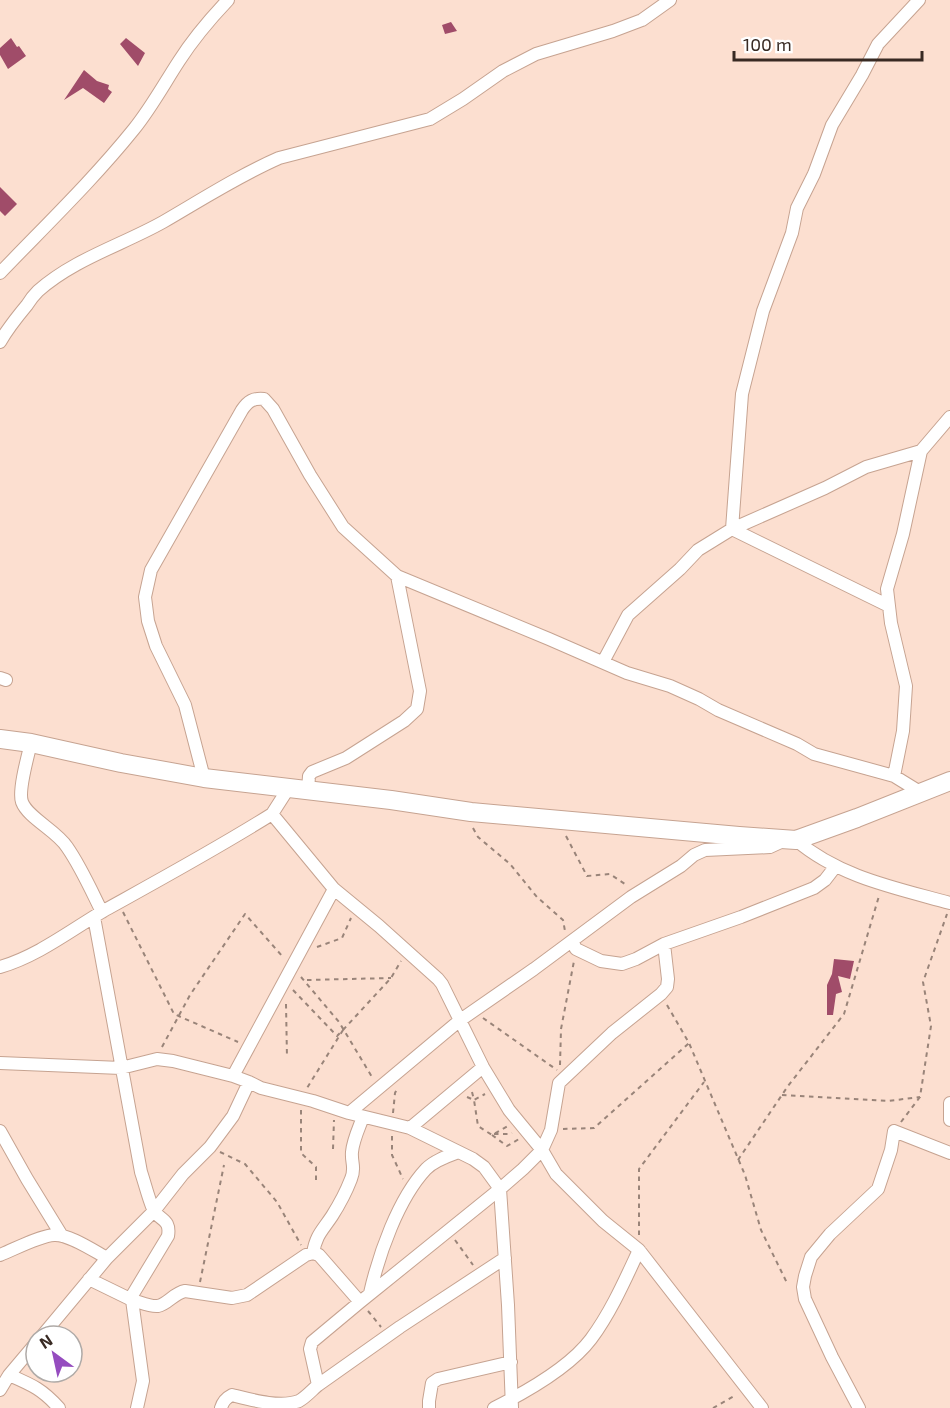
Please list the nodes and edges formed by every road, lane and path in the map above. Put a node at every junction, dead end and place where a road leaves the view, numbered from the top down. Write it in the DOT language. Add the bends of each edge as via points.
graph roads {
  1 [pos="228,0"];
  2 [pos="670,0"];
  3 [pos="919,0"];
  4 [pos="0,273"];
  5 [pos="0,342"];
  6 [pos="950,417"];
  7 [pos="921,451"];
  8 [pos="732,529"];
  9 [pos="397,576"];
  10 [pos="889,606"];
  11 [pos="603,662"];
  12 [pos="0,739"];
  13 [pos="31,743"];
  14 [pos="894,776"];
  15 [pos="204,778"];
  16 [pos="950,781"];
  17 [pos="288,789"];
  18 [pos="308,790"];
  19 [pos="920,792"];
  20 [pos="466,811"];
  21 [pos="272,814"];
  22 [pos="558,820"];
  23 [pos="791,839"];
  24 [pos="836,867"];
  25 [pos="882,885"];
  26 [pos="334,889"];
  27 [pos="638,893"];
  28 [pos="950,905"];
  29 [pos="356,907"];
  30 [pos="121,908"];
  31 [pos="98,915"];
  32 [pos="245,915"];
  33 [pos="572,943"];
  34 [pos="664,944"];
  35 [pos="406,951"];
  36 [pos="300,953"];
  37 [pos="0,967"];
  38 [pos="392,978"];
  39 [pos="307,980"];
  40 [pos="285,981"];
  41 [pos="661,994"];
  42 [pos="473,1011"];
  43 [pos="459,1021"];
  44 [pos="339,1022"];
  45 [pos="343,1030"];
  46 [pos="689,1043"];
  47 [pos="248,1047"];
  48 [pos="158,1055"];
  49 [pos="287,1058"];
  50 [pos="0,1063"];
  51 [pos="483,1067"];
  52 [pos="122,1068"];
  53 [pos="233,1076"];
  54 [pos="705,1081"];
  55 [pos="249,1082"];
  56 [pos="378,1087"];
  57 [pos="453,1092"];
  58 [pos="782,1095"];
  59 [pos="920,1097"];
  60 [pos="301,1098"];
  61 [pos="950,1103"];
  62 [pos="334,1108"];
  63 [pos="349,1113"];
  64 [pos="363,1116"];
  65 [pos="950,1120"];
  66 [pos="517,1125"];
  67 [pos="410,1128"];
  68 [pos="551,1130"];
  69 [pos="0,1131"];
  70 [pos="894,1131"];
  71 [pos="493,1135"];
  72 [pos="521,1138"];
  73 [pos="210,1147"];
  74 [pos="333,1149"];
  75 [pos="542,1150"];
  76 [pos="459,1152"];
  77 [pos="950,1153"];
  78 [pos="738,1160"];
  79 [pos="224,1165"];
  80 [pos="316,1182"];
  81 [pos="500,1188"];
  82 [pos="154,1211"];
  83 [pos="448,1231"];
  84 [pos="62,1236"];
  85 [pos="639,1250"];
  86 [pos="309,1254"];
  87 [pos="0,1255"];
  88 [pos="107,1258"];
  89 [pos="505,1258"];
  90 [pos="480,1275"];
  91 [pos="89,1279"];
  92 [pos="788,1284"];
  93 [pos="199,1286"];
  94 [pos="370,1293"];
  95 [pos="131,1300"];
  96 [pos="360,1302"];
  97 [pos="52,1324"];
  98 [pos="388,1336"];
  99 [pos="24,1357"];
  100 [pos="511,1362"];
  101 [pos="9,1375"];
  102 [pos="318,1385"];
  103 [pos="747,1389"];
  104 [pos="0,1390"];
  105 [pos="512,1403"];
  106 [pos="297,1405"];
  107 [pos="59,1408"];
  108 [pos="137,1408"];
  109 [pos="221,1408"];
  110 [pos="429,1408"];
  111 [pos="494,1408"];
  112 [pos="712,1408"];
  113 [pos="762,1408"];
  114 [pos="859,1408"];
  1 -- 4 [label="street" via="181,59 134,129"];
  2 -- 5 [label="street" via="642,20 536,54 430,119 260,166 68,270 38,291"];
  3 -- 8 [label="street" via="878,44 832,125 797,208 792,233 763,311 742,394"];
  6 -- 7 [label="street"];
  7 -- 8 [label="street" via="866,467"];
  7 -- 10 [label="street" via="887,589"];
  8 -- 10 [label="street"];
  8 -- 11 [label="street" via="698,550 628,615"];
  9 -- 11 [label="street"];
  9 -- 15 [label="street" via="343,526 269,404 254,398 247,402 151,570 145,597 148,621 185,705"];
  9 -- 18 [label="street" via="420,691 417,709 346,758 312,772"];
  10 -- 14 [label="street" via="906,686 903,732"];
  11 -- 14 [label="street" via="670,686 814,754"];
  12 -- 13 [label="street"];
  13 -- 15 [label="street"];
  13 -- 31 [label="street" via="21,801 67,846"];
  14 -- 19 [label="street"];
  15 -- 17 [label="street"];
  16 -- 19 [label="street"];
  17 -- 18 [label="street"];
  17 -- 21 [label="street"];
  18 -- 20 [label="street"];
  19 -- 23 [label="street" via="857,819"];
  20 -- 22 [label="street"];
  20 -- 33 [label="path" via="478,837 510,864 537,897 563,920"];
  21 -- 26 [label="street"];
  21 -- 31 [label="street"];
  22 -- 23 [label="street"];
  22 -- 27 [label="path" via="587,876 610,874"];
  23 -- 24 [label="street"];
  23 -- 27 [label="street" via="770,847 705,850"];
  24 -- 25 [label="street"];
  24 -- 34 [label="street" via="814,888"];
  25 -- 28 [label="street"];
  25 -- 58 [label="path" via="844,1014"];
  26 -- 29 [label="street"];
  26 -- 36 [label="street"];
  27 -- 33 [label="street"];
  28 -- 59 [label="path" via="923,982 931,1026"];
  29 -- 35 [label="street"];
  29 -- 36 [label="path" via="342,938"];
  30 -- 47 [label="path" via="174,1014"];
  31 -- 37 [label="street"];
  31 -- 52 [label="street"];
  32 -- 48 [label="path" via="190,995"];
  33 -- 34 [label="street" via="601,961 622,964"];
  33 -- 42 [label="street"];
  33 -- 42 [label="path" via="560,1072"];
  34 -- 41 [label="street" via="668,979"];
  35 -- 38 [label="path"];
  35 -- 43 [label="street" via="442,984"];
  36 -- 40 [label="street"];
  38 -- 39 [label="path"];
  38 -- 45 [label="path"];
  40 -- 45 [label="path" via="337,1036"];
  40 -- 47 [label="street"];
  40 -- 49 [label="path"];
  41 -- 46 [label="path"];
  41 -- 68 [label="street" via="612,1033 560,1083"];
  42 -- 43 [label="street"];
  43 -- 51 [label="street"];
  43 -- 56 [label="street"];
  44 -- 45 [label="path"];
  45 -- 56 [label="path"];
  45 -- 60 [label="path"];
  46 -- 54 [label="path"];
  46 -- 68 [label="path" via="594,1128"];
  47 -- 53 [label="street"];
  50 -- 52 [label="street"];
  51 -- 57 [label="street"];
  51 -- 66 [label="street"];
  52 -- 53 [label="street" via="157,1059"];
  52 -- 82 [label="street" via="141,1172"];
  53 -- 55 [label="street"];
  54 -- 78 [label="path"];
  54 -- 85 [label="path" via="639,1169"];
  55 -- 60 [label="street"];
  55 -- 73 [label="street" via="233,1116"];
  56 -- 63 [label="street"];
  57 -- 67 [label="street"];
  57 -- 71 [label="path" via="474,1100 478,1126"];
  58 -- 59 [label="path" via="888,1101"];
  58 -- 78 [label="path"];
  59 -- 70 [label="path"];
  60 -- 62 [label="street"];
  60 -- 80 [label="path" via="301,1154 316,1167"];
  61 -- 65 [label="street"];
  62 -- 63 [label="street"];
  62 -- 74 [label="path"];
  63 -- 64 [label="street"];
  64 -- 67 [label="street"];
  64 -- 86 [label="street" via="352,1154 355,1170 351,1181"];
  66 -- 71 [label="path"];
  66 -- 71 [label="path" via="509,1134"];
  66 -- 75 [label="street"];
  67 -- 76 [label="street"];
  68 -- 75 [label="street"];
  69 -- 84 [label="street"];
  70 -- 77 [label="street"];
  70 -- 114 [label="street" via="878,1190 830,1234 812,1257 803,1287 805,1299"];
  71 -- 72 [label="path" via="507,1146"];
  73 -- 82 [label="street"];
  73 -- 86 [label="path" via="245,1164 277,1203"];
  75 -- 81 [label="street"];
  75 -- 85 [label="street" via="556,1174"];
  76 -- 81 [label="street" via="484,1167"];
  76 -- 94 [label="street" via="427,1168 407,1193"];
  78 -- 92 [label="path" via="761,1230"];
  79 -- 93 [label="path"];
  81 -- 83 [label="street"];
  81 -- 89 [label="street"];
  82 -- 88 [label="street"];
  82 -- 95 [label="street" via="167,1222 168,1236"];
  83 -- 90 [label="path"];
  83 -- 94 [label="street"];
  84 -- 87 [label="street" via="54,1235"];
  84 -- 88 [label="street"];
  85 -- 103 [label="street"];
  85 -- 105 [label="street" via="590,1340 570,1361"];
  86 -- 95 [label="street" via="247,1295 232,1298 185,1291 154,1306"];
  86 -- 96 [label="street" via="319,1256"];
  88 -- 91 [label="street"];
  89 -- 90 [label="street"];
  89 -- 100 [label="street"];
  90 -- 98 [label="street"];
  91 -- 95 [label="street"];
  91 -- 97 [label="street"];
  94 -- 96 [label="street"];
  95 -- 108 [label="street" via="143,1381"];
  96 -- 98 [label="path"];
  96 -- 102 [label="street" via="312,1342"];
  98 -- 102 [label="street"];
  99 -- 101 [label="street"];
  100 -- 105 [label="street"];
  100 -- 110 [label="street" via="438,1379 432,1383"];
  101 -- 104 [label="street"];
  101 -- 107 [label="street" via="36,1386"];
  102 -- 106 [label="street"];
  103 -- 112 [label="path"];
  103 -- 113 [label="street"];
  105 -- 111 [label="street"];
  106 -- 109 [label="street" via="276,1406 232,1395"];
}
